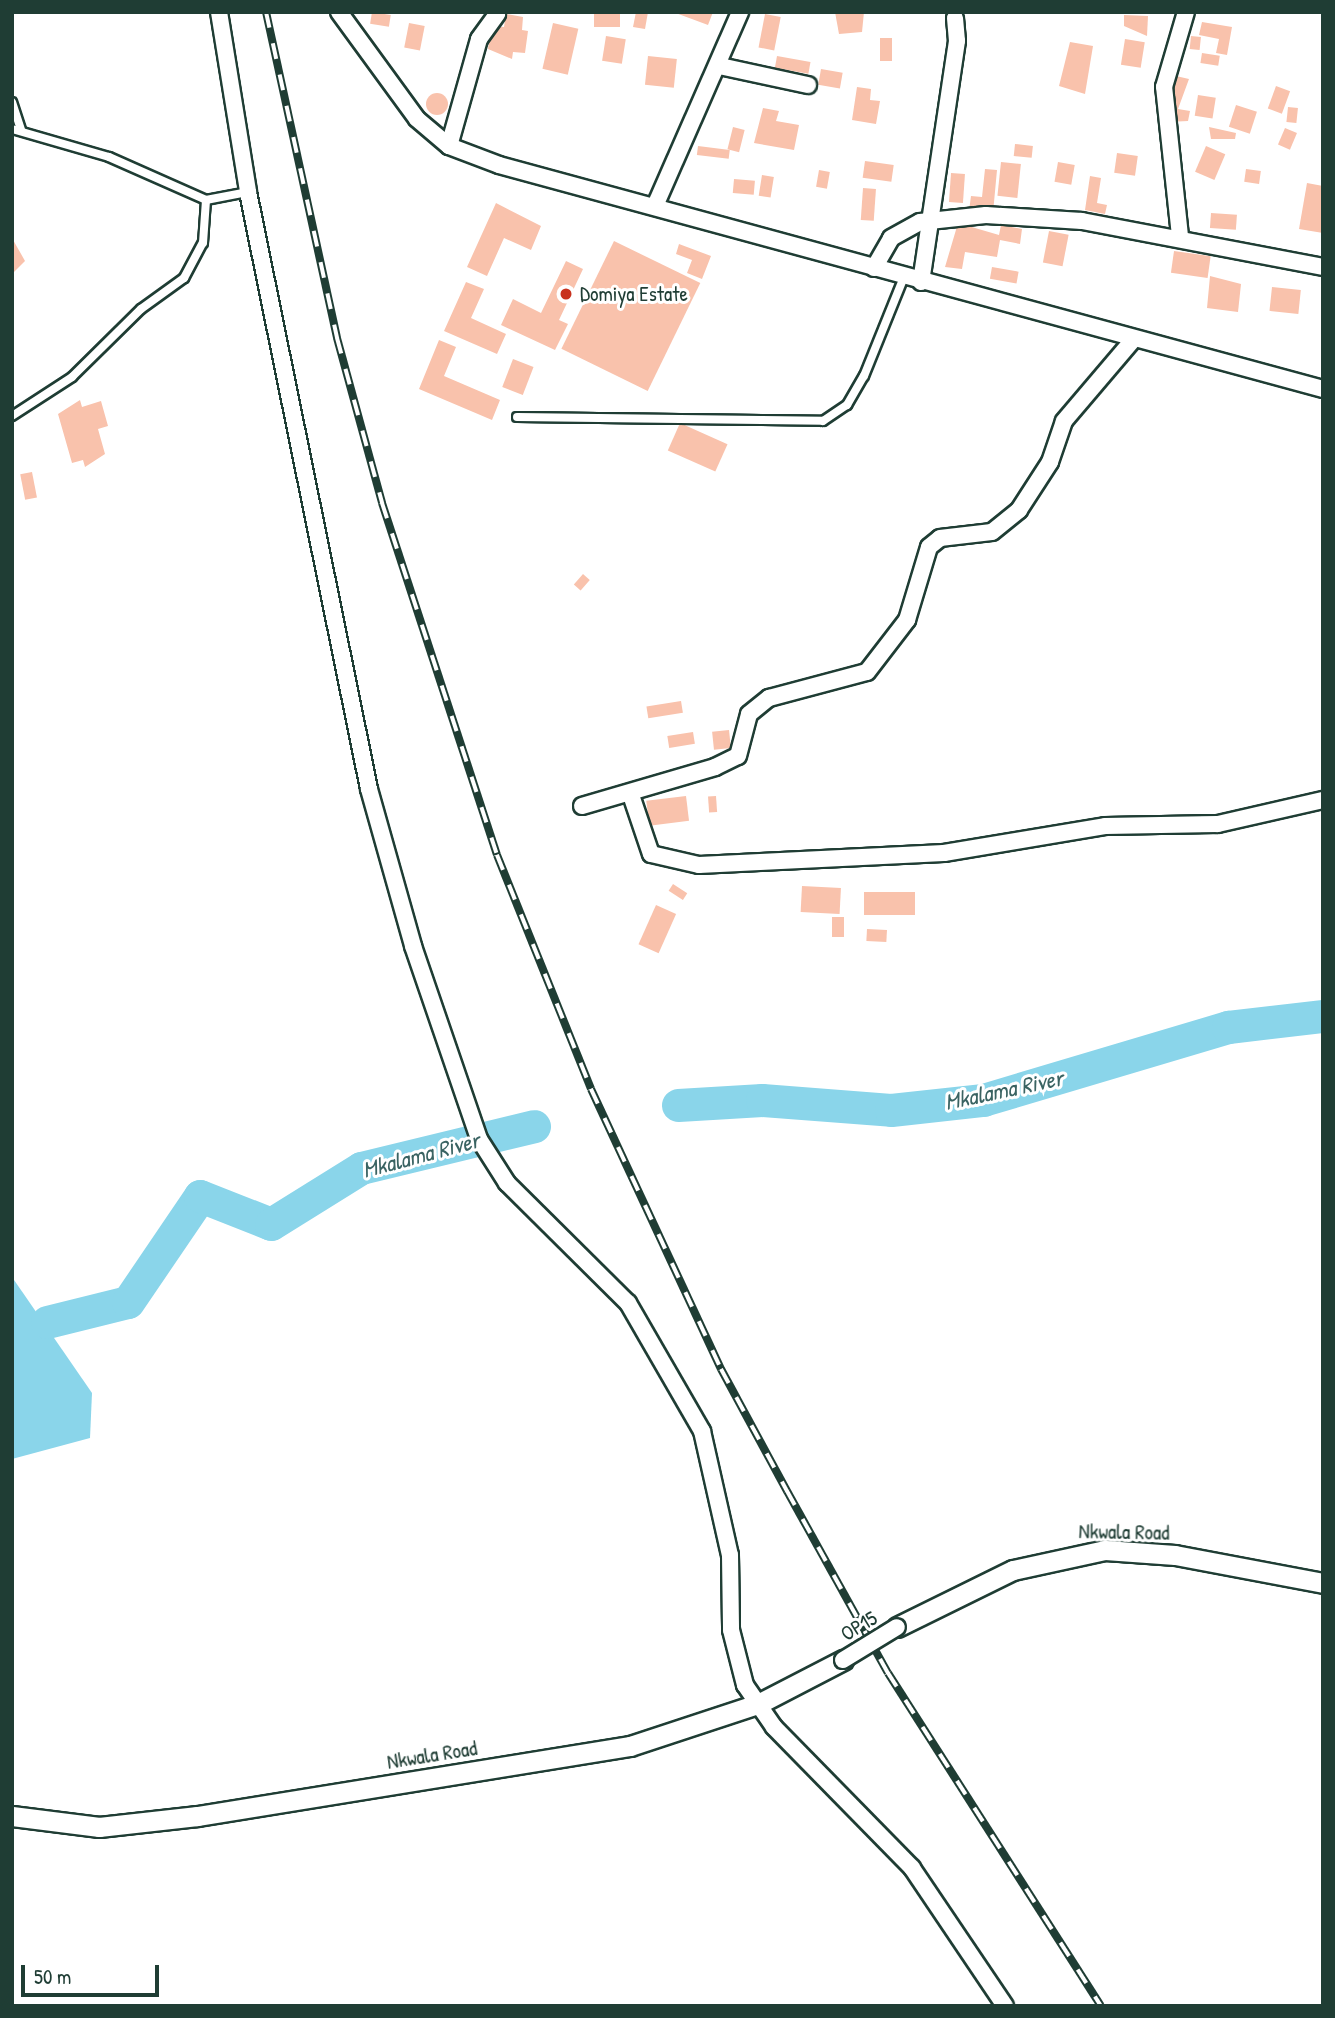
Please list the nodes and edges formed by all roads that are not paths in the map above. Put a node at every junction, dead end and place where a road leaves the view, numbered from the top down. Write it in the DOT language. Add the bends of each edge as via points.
graph roads {
  1 [pos="219,12"];
  2 [pos="339,12"];
  3 [pos="740,12"];
  4 [pos="1186,12"];
  5 [pos="497,13"];
  6 [pos="955,18"];
  7 [pos="720,66"];
  8 [pos="808,85"];
  9 [pos="12,102"];
  10 [pos="17,129"];
  11 [pos="449,146"];
  12 [pos="248,192"];
  13 [pos="206,200"];
  14 [pos="655,206"];
  15 [pos="932,217"];
  16 [pos="1180,236"];
  17 [pos="1323,267"];
  18 [pos="874,268"];
  19 [pos="904,277"];
  20 [pos="921,282"];
  21 [pos="1133,340"];
  22 [pos="1323,389"];
  23 [pos="12,416"];
  24 [pos="517,416"];
  25 [pos="631,795"];
  26 [pos="1323,800"];
  27 [pos="582,806"];
  28 [pos="1323,1583"];
  29 [pos="897,1627"];
  30 [pos="843,1660"];
  31 [pos="758,1704"];
  32 [pos="12,1816"];
  33 [pos="1005,2006"];
  1 -- 12 [label="street"];
  2 -- 11 [label="street" via="417,119"];
  3 -- 7 [label="street"];
  4 -- 16 [label="street" via="1164,87"];
  5 -- 11 [label="street" via="479,39"];
  6 -- 15 [label="street"];
  7 -- 8 [label="street"];
  7 -- 14 [label="street"];
  9 -- 10 [label="lane"];
  10 -- 13 [label="lane" via="108,158"];
  11 -- 14 [label="street"];
  12 -- 13 [label="lane"];
  12 -- 31 [label="street" via="369,789 462,1092 479,1139 507,1183 628,1303 702,1431 730,1555 736,1658"];
  13 -- 23 [label="lane" via="203,243 184,278 141,309 72,377"];
  14 -- 18 [label="street"];
  15 -- 16 [label="street" via="1082,221"];
  15 -- 18 [label="street" via="891,238"];
  15 -- 20 [label="street"];
  16 -- 17 [label="street"];
  18 -- 19 [label="street"];
  19 -- 20 [label="street"];
  19 -- 24 [label="lane" via="864,376 847,405 823,421"];
  20 -- 21 [label="street"];
  21 -- 22 [label="street"];
  21 -- 25 [label="street" via="1064,421 1050,461 1019,510 992,532 940,538 929,547 907,620 867,672 769,698 749,714 738,756"];
  25 -- 26 [label="street" via="651,854 699,865 944,853 1105,826 1217,824"];
  25 -- 27 [label="street"];
  28 -- 29 [label="street, Nkwala Road" via="1175,1555 1105,1550 1013,1570"];
  29 -- 30 [label="street, OP15, bridge"];
  30 -- 31 [label="street, Nkwala Road"];
  31 -- 32 [label="street, Nkwala Road" via="630,1746 197,1816 99,1826"];
  31 -- 33 [label="street" via="912,1868"];
}
